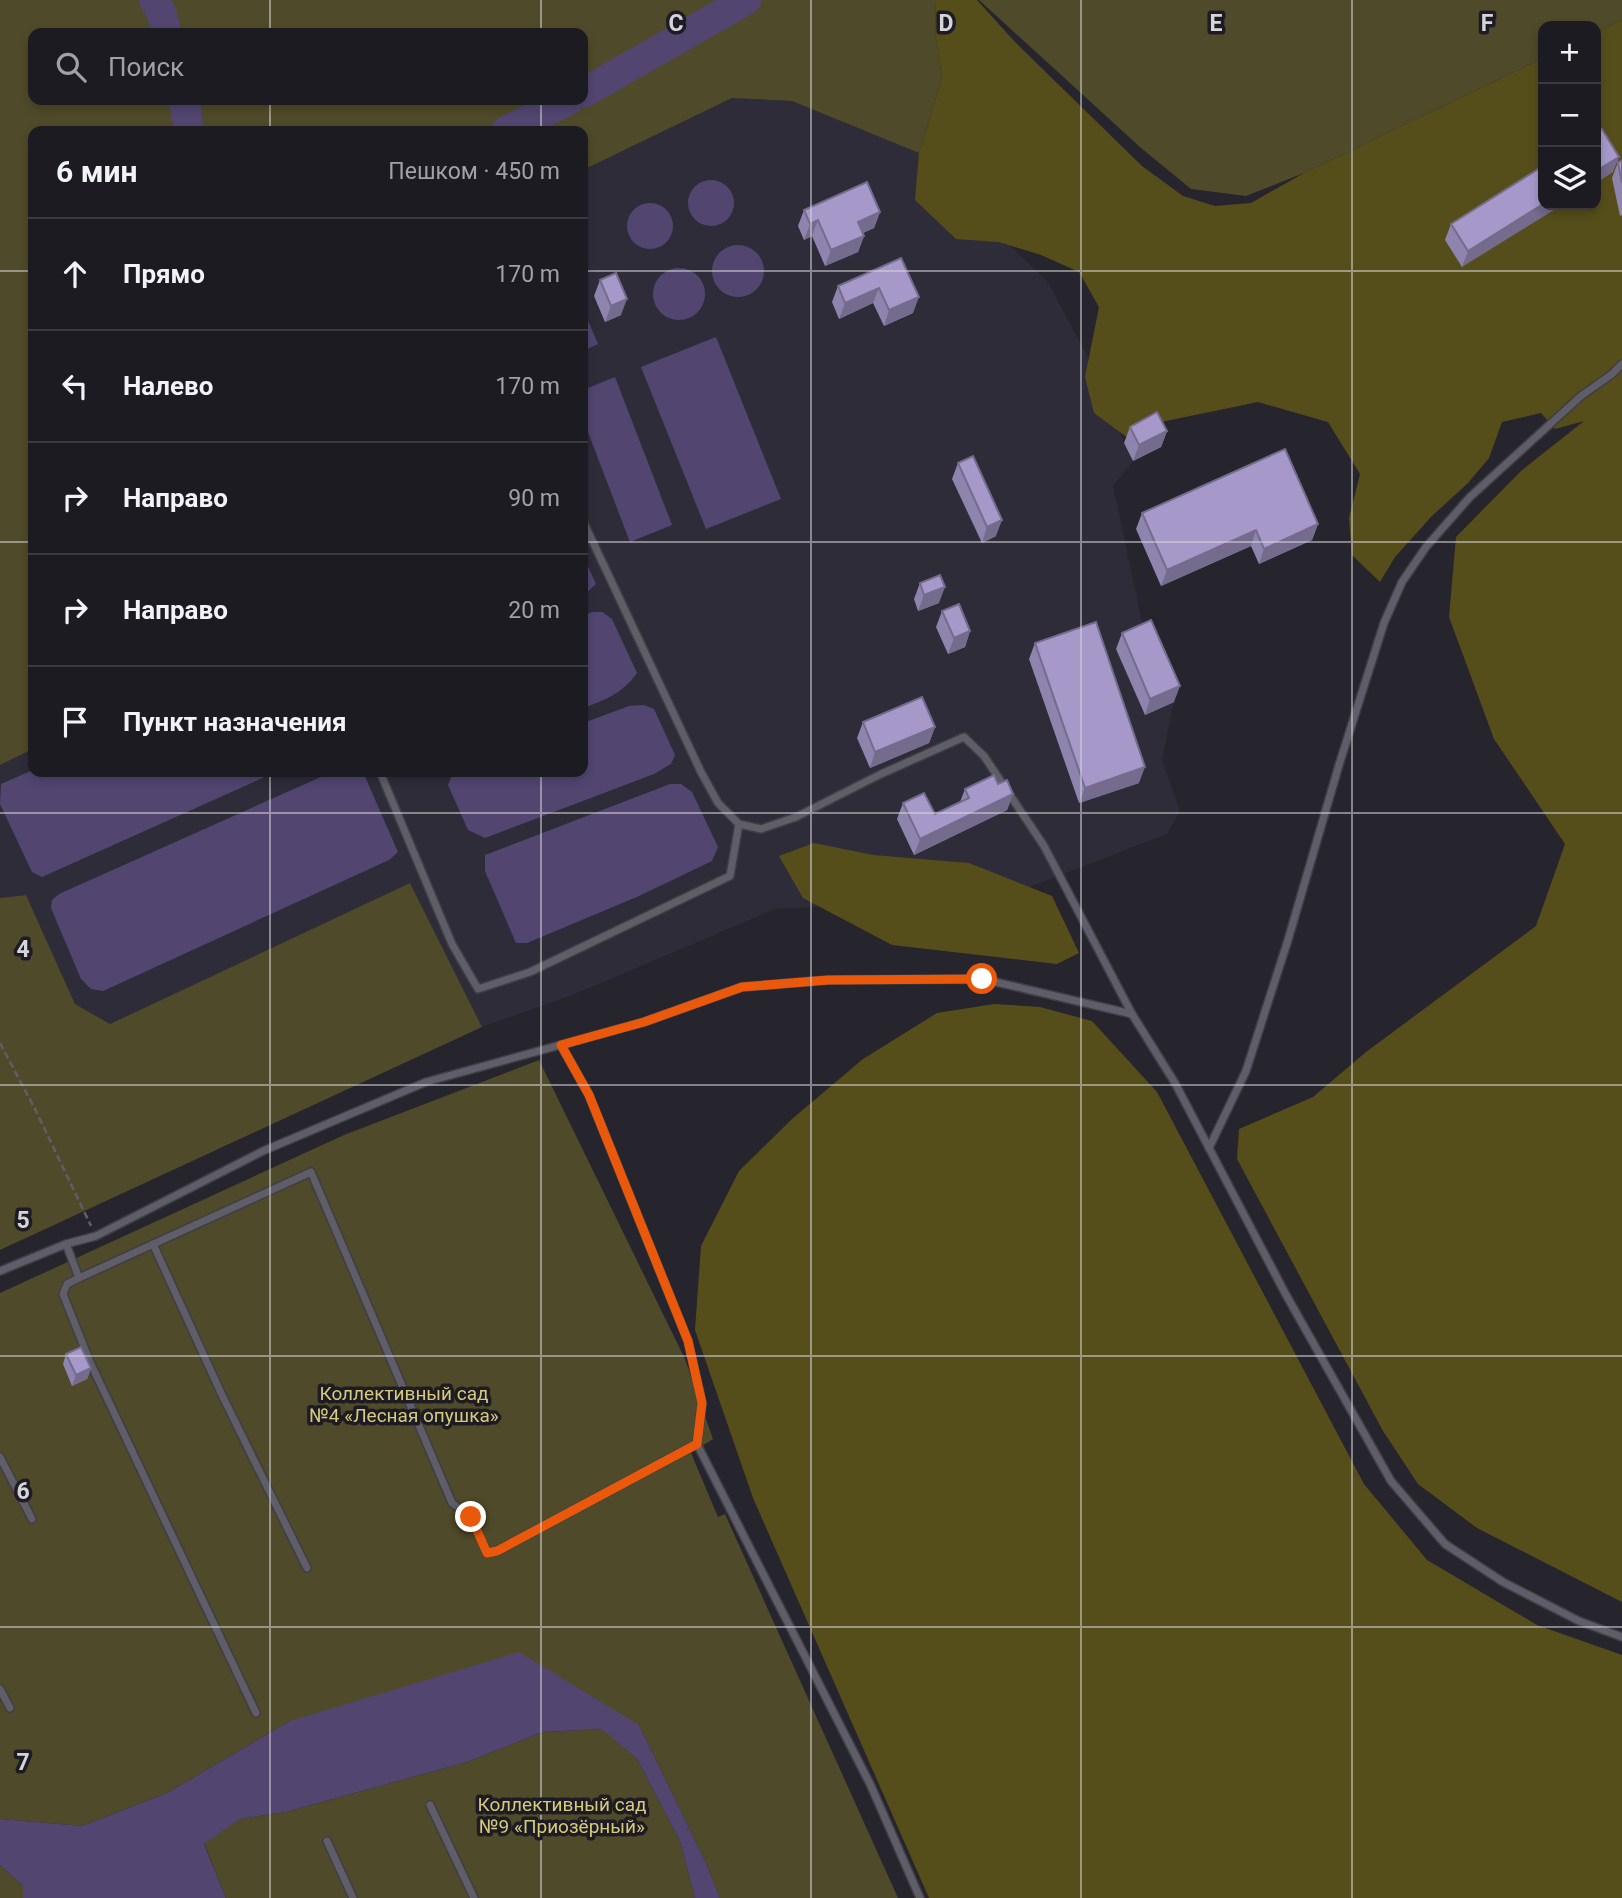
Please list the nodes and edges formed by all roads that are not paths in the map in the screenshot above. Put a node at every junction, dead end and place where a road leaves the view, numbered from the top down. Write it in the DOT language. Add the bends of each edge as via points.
graph roads {
  1 [pos="1622,364"];
  2 [pos="588,532"];
  3 [pos="382,777"];
  4 [pos="739,824"];
  5 [pos="1132,1014"];
  6 [pos="561,1045"];
  7 [pos="1209,1148"];
  8 [pos="66,1244"];
  9 [pos="153,1244"];
  10 [pos="0,1272"];
  11 [pos="79,1278"];
  12 [pos="697,1444"];
  13 [pos="0,1457"];
  14 [pos="32,1519"];
  15 [pos="307,1568"];
  16 [pos="1622,1637"];
  17 [pos="0,1689"];
  18 [pos="10,1708"];
  19 [pos="256,1713"];
  20 [pos="430,1805"];
  21 [pos="327,1841"];
  22 [pos="352,1898"];
  23 [pos="474,1898"];
  24 [pos="920,1898"];
  1 -- 7 [label="lane" via="1470,497 1402,582 1339,765 1246,1071"];
  2 -- 4 [label="lane" via="701,772 718,803"];
  3 -- 4 [label="lane" via="452,944 478,989 530,972 730,876"];
  4 -- 5 [label="lane" via="761,829 796,817 964,737 984,756 1044,846"];
  5 -- 6 [label="lane" via="982,979 828,980 742,987"];
  5 -- 7 [label="lane"];
  6 -- 8 [label="lane" via="426,1082 263,1151 96,1236"];
  6 -- 12 [label="lane" via="589,1095 688,1341 702,1403"];
  7 -- 16 [label="lane" via="1391,1481 1445,1544 1503,1582"];
  8 -- 10 [label="lane"];
  8 -- 11 [label="lane"];
  9 -- 11 [label="lane"];
  9 -- 12 [label="lane" via="311,1172 452,1503 471,1517 487,1553"];
  9 -- 15 [label="lane"];
  11 -- 19 [label="lane" via="67,1284 63,1294 90,1362"];
  12 -- 24 [label="lane" via="871,1786"];
  13 -- 14 [label="lane"];
  17 -- 18 [label="lane"];
  20 -- 23 [label="lane"];
  21 -- 22 [label="lane"];
}
